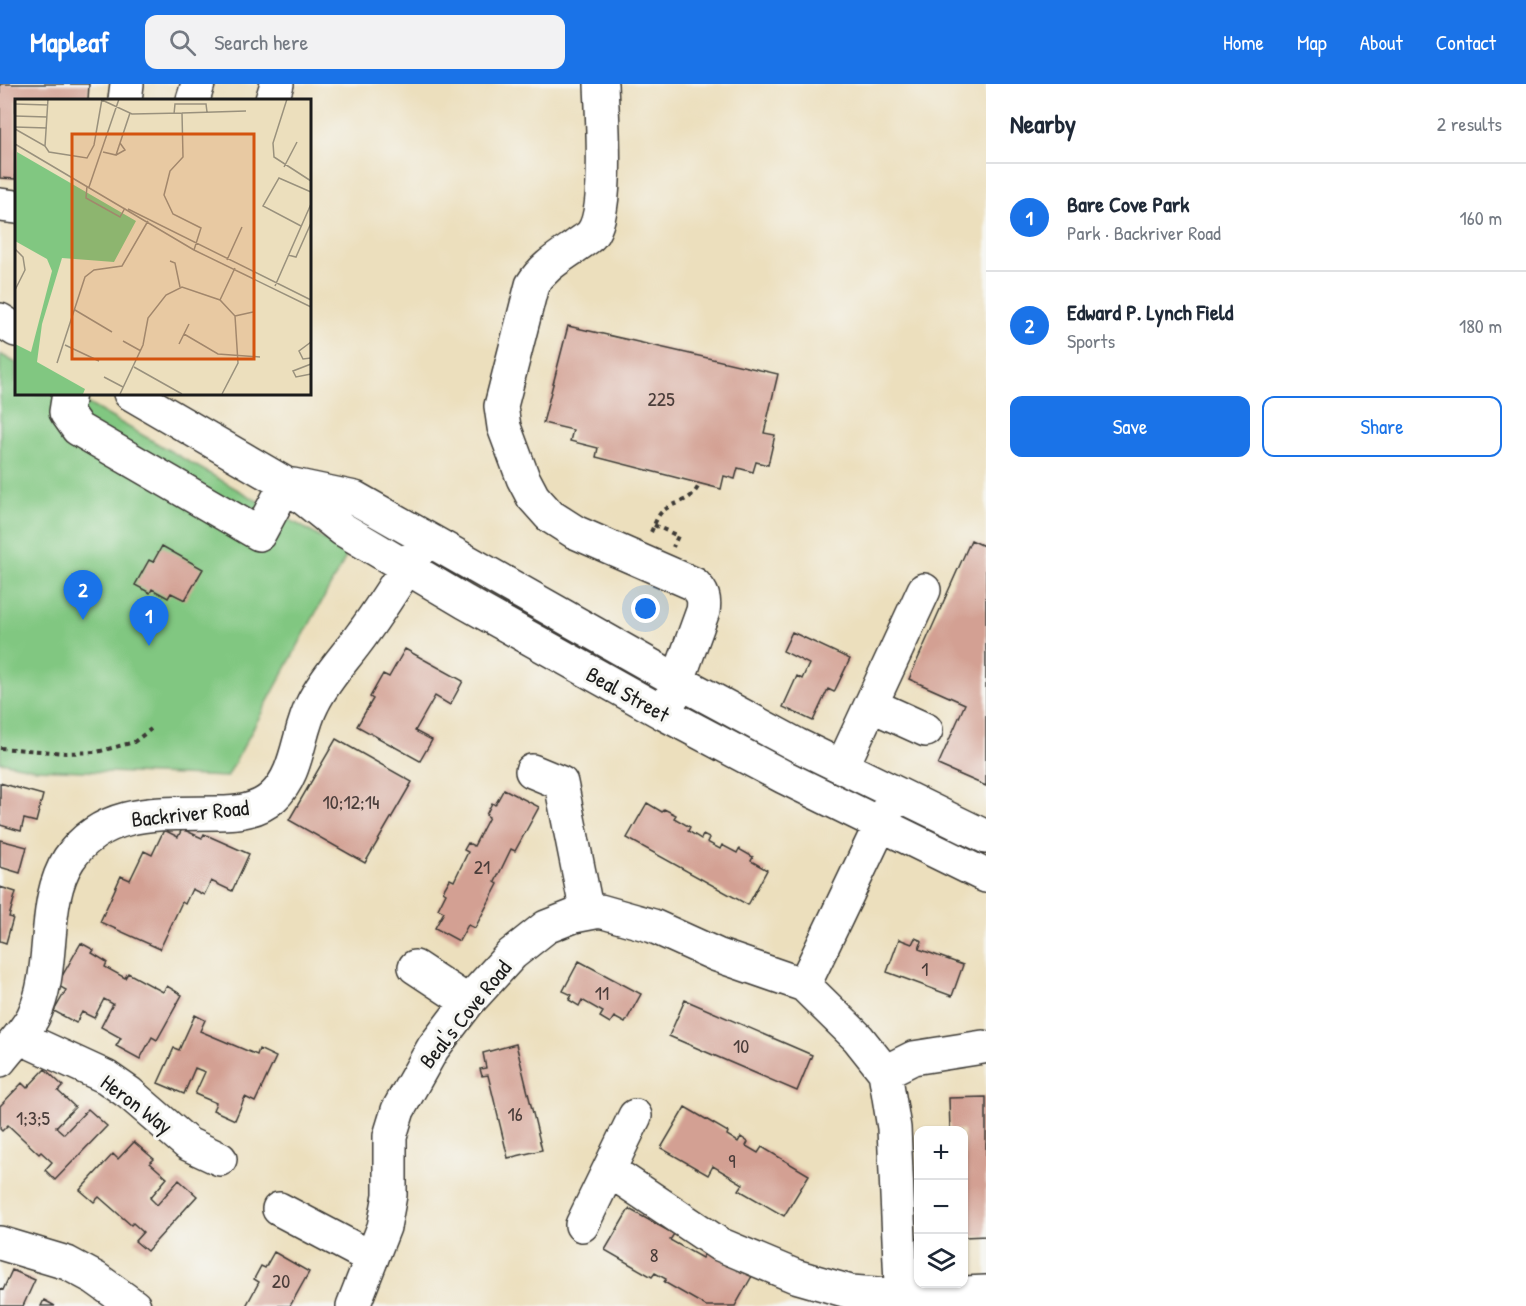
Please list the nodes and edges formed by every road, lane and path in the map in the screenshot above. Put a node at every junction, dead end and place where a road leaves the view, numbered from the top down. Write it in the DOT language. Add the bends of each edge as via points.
graph roads {
  1 [pos="127,84"];
  2 [pos="198,84"];
  3 [pos="277,84"];
  4 [pos="601,84"];
  5 [pos="125,99"];
  6 [pos="193,99"];
  7 [pos="272,99"];
  8 [pos="0,205"];
  9 [pos="15,207"];
  10 [pos="0,320"];
  11 [pos="15,329"];
  12 [pos="69,394"];
  13 [pos="132,394"];
  14 [pos="700,483"];
  15 [pos="286,484"];
  16 [pos="651,532"];
  17 [pos="427,539"];
  18 [pos="407,567"];
  19 [pos="924,590"];
  20 [pos="678,681"];
  21 [pos="871,705"];
  22 [pos="665,714"];
  23 [pos="151,729"];
  24 [pos="926,730"];
  25 [pos="0,748"];
  26 [pos="842,767"];
  27 [pos="532,771"];
  28 [pos="894,793"];
  29 [pos="882,825"];
  30 [pos="986,837"];
  31 [pos="986,876"];
  32 [pos="587,914"];
  33 [pos="415,966"];
  34 [pos="804,985"];
  35 [pos="468,1002"];
  36 [pos="983,1047"];
  37 [pos="10,1048"];
  38 [pos="885,1072"];
  39 [pos="635,1116"];
  40 [pos="220,1160"];
  41 [pos="609,1170"];
  42 [pos="279,1209"];
  43 [pos="582,1225"];
  44 [pos="0,1243"];
  45 [pos="372,1258"];
  46 [pos="986,1293"];
  47 [pos="902,1301"];
  48 [pos="134,1306"];
  49 [pos="353,1306"];
  1 -- 5 [label="street"];
  2 -- 6 [label="street"];
  3 -- 7 [label="street"];
  4 -- 20 [label="street" via="603,182 597,225 591,235 540,272 532,285 501,417 523,478 550,516 575,532 694,584 701,591 705,600 703,611"];
  8 -- 9 [label="street"];
  10 -- 11 [label="street"];
  12 -- 15 [label="street" via="66,412 78,429 259,534"];
  13 -- 15 [label="street, Beal Street"];
  14 -- 16 [label="path" via="692,497 663,511"];
  15 -- 17 [label="street, Beal Street" via="355,498"];
  15 -- 18 [label="street, Beal Street" via="342,529"];
  17 -- 18 [label="street, Backriver Road"];
  17 -- 20 [label="street, Beal Street"];
  18 -- 22 [label="street, Beal Street"];
  18 -- 37 [label="street, Backriver Road" via="313,702 294,763 272,798 252,810 144,814 118,820 89,837 69,859 58,882 42,990 33,1017"];
  19 -- 21 [label="street"];
  20 -- 22 [label="street"];
  20 -- 26 [label="street, Beal Street"];
  21 -- 24 [label="street"];
  21 -- 26 [label="street"];
  22 -- 29 [label="street, Beal Street"];
  23 -- 25 [label="path" via="134,742 97,752"];
  26 -- 28 [label="street, Beal Street"];
  27 -- 32 [label="street" via="561,783"];
  28 -- 29 [label="street"];
  28 -- 30 [label="street, Beal Street"];
  29 -- 31 [label="street, Beal Street"];
  29 -- 34 [label="street"];
  32 -- 34 [label="street, Beal's Cove Road" via="600,911 653,926 717,955"];
  32 -- 35 [label="street, Beal's Cove Road" via="546,927 512,954"];
  33 -- 35 [label="street"];
  34 -- 38 [label="street, Beal's Cove Road" via="858,1038"];
  35 -- 45 [label="street, Beal's Cove Road" via="433,1048 398,1110 390,1136 390,1195 384,1227"];
  36 -- 38 [label="street" via="913,1058"];
  37 -- 40 [label="street, Heron Way" via="106,1077 188,1144"];
  38 -- 47 [label="street, Beal's Cove Road" via="894,1128"];
  39 -- 41 [label="street"];
  41 -- 43 [label="street"];
  41 -- 47 [label="street" via="718,1244 795,1276 850,1292"];
  42 -- 45 [label="street"];
  44 -- 48 [label="street" via="67,1263"];
  45 -- 49 [label="street, Beal's Cove Road"];
  46 -- 47 [label="street"];
}
